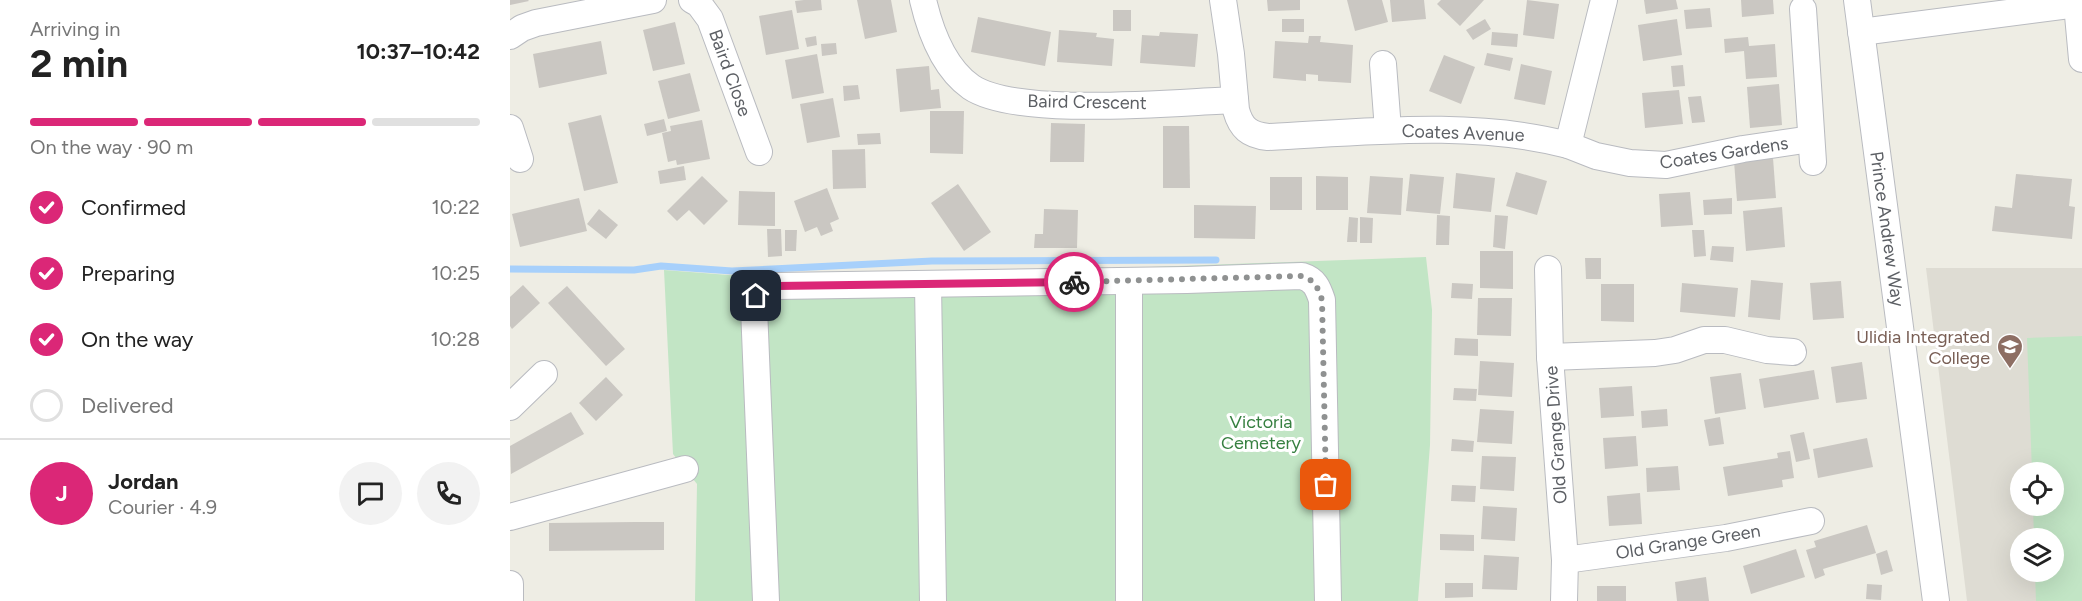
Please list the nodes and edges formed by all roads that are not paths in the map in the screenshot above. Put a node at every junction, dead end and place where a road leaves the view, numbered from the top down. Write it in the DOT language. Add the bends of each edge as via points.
graph roads {
  1 [pos="652,0"];
  2 [pos="692,0"];
  3 [pos="923,0"];
  4 [pos="1223,0"];
  5 [pos="1604,0"];
  6 [pos="1857,0"];
  7 [pos="2076,2"];
  8 [pos="578,7"];
  9 [pos="1803,9"];
  10 [pos="1861,32"];
  11 [pos="510,36"];
  12 [pos="2082,59"];
  13 [pos="1383,64"];
  14 [pos="1235,100"];
  15 [pos="510,128"];
  16 [pos="1388,130"];
  17 [pos="1568,145"];
  18 [pos="759,152"];
  19 [pos="520,159"];
  20 [pos="1548,269"];
  21 [pos="1129,281"];
  22 [pos="928,284"];
  23 [pos="1793,352"];
  24 [pos="1550,357"];
  25 [pos="544,374"];
  26 [pos="510,407"];
  27 [pos="685,469"];
  28 [pos="510,517"];
  29 [pos="1811,521"];
  30 [pos="1565,560"];
  31 [pos="510,584"];
  32 [pos="510,601"];
  33 [pos="766,601"];
  34 [pos="933,601"];
  35 [pos="1129,601"];
  36 [pos="1328,601"];
  37 [pos="1564,601"];
  38 [pos="1936,601"];
  1 -- 8 [label="street"];
  2 -- 18 [label="street, Baird Close" via="711,19"];
  3 -- 14 [label="street, Baird Crescent" via="932,32 950,64 971,87 996,97 1066,105"];
  4 -- 14 [label="street, Coates Avenue"];
  5 -- 17 [label="street"];
  6 -- 10 [label="street, Prince Andrew Way"];
  7 -- 10 [label="street"];
  7 -- 12 [label="street"];
  8 -- 11 [label="street"];
  9 -- 17 [label="street, Coates Gardens" via="1812,150 1743,149 1666,165 1630,163"];
  10 -- 38 [label="street, Prince Andrew Way"];
  13 -- 16 [label="street, Coates Avenue"];
  14 -- 16 [label="street, Coates Avenue" via="1242,126 1257,136"];
  15 -- 19 [label="street"];
  16 -- 17 [label="street, Coates Avenue" via="1507,133"];
  20 -- 24 [label="street, Old Grange Drive"];
  21 -- 22 [label="street"];
  21 -- 35 [label="street"];
  21 -- 36 [label="street" via="1302,276 1317,286 1322,300"];
  22 -- 33 [label="street" via="776,286 764,288 756,296"];
  22 -- 34 [label="street"];
  23 -- 24 [label="street" via="1704,340 1655,353"];
  24 -- 30 [label="street, Old Grange Drive"];
  25 -- 26 [label="street"];
  27 -- 28 [label="street"];
  29 -- 30 [label="street, Old Grange Green"];
  30 -- 37 [label="street, Old Grange Drive"];
  31 -- 32 [label="street"];
}
